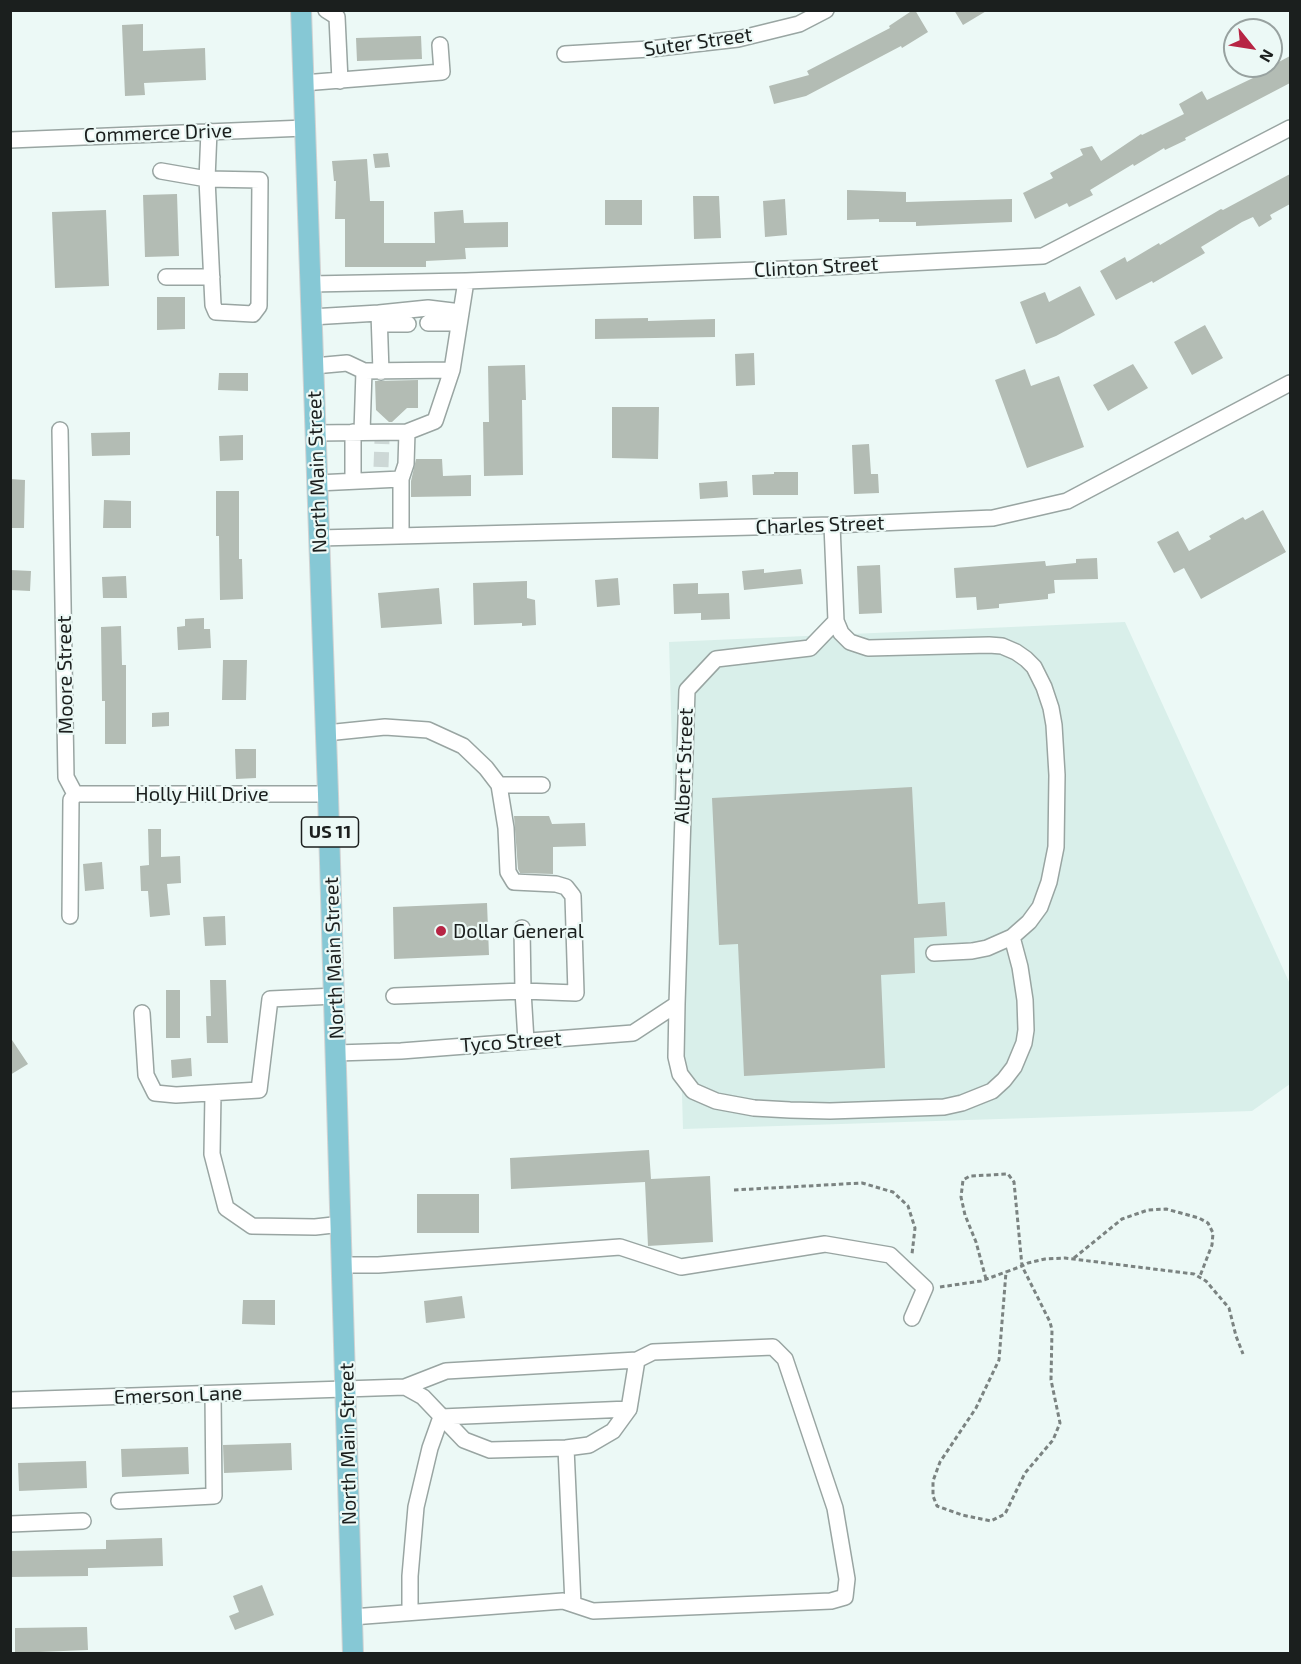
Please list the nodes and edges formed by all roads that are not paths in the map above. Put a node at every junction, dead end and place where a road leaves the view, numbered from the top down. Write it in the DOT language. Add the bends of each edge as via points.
graph roads {
  1 [pos="301,10"];
  2 [pos="326,10"];
  3 [pos="826,10"];
  4 [pos="440,45"];
  5 [pos="565,54"];
  6 [pos="340,81"];
  7 [pos="303,83"];
  8 [pos="305,128"];
  9 [pos="1290,128"];
  10 [pos="209,131"];
  11 [pos="10,140"];
  12 [pos="161,171"];
  13 [pos="207,178"];
  14 [pos="166,277"];
  15 [pos="212,277"];
  16 [pos="466,281"];
  17 [pos="310,284"];
  18 [pos="312,316"];
  19 [pos="460,317"];
  20 [pos="380,318"];
  21 [pos="428,323"];
  22 [pos="408,324"];
  23 [pos="314,366"];
  24 [pos="452,370"];
  25 [pos="364,371"];
  26 [pos="381,372"];
  27 [pos="1290,383"];
  28 [pos="60,430"];
  29 [pos="358,432"];
  30 [pos="407,432"];
  31 [pos="315,433"];
  32 [pos="401,479"];
  33 [pos="353,481"];
  34 [pos="317,483"];
  35 [pos="832,525"];
  36 [pos="401,536"];
  37 [pos="318,538"];
  38 [pos="836,621"];
  39 [pos="326,732"];
  40 [pos="499,785"];
  41 [pos="542,785"];
  42 [pos="75,794"];
  43 [pos="328,794"];
  44 [pos="70,916"];
  45 [pos="522,928"];
  46 [pos="1012,937"];
  47 [pos="934,953"];
  48 [pos="523,991"];
  49 [pos="335,996"];
  50 [pos="394,996"];
  51 [pos="677,1004"];
  52 [pos="142,1013"];
  53 [pos="526,1041"];
  54 [pos="336,1053"];
  55 [pos="213,1093"];
  56 [pos="342,1224"];
  57 [pos="343,1265"];
  58 [pos="912,1318"];
  59 [pos="637,1360"];
  60 [pos="346,1388"];
  61 [pos="405,1388"];
  62 [pos="213,1394"];
  63 [pos="10,1400"];
  64 [pos="629,1409"];
  65 [pos="441,1417"];
  66 [pos="566,1448"];
  67 [pos="120,1501"];
  68 [pos="82,1521"];
  69 [pos="10,1524"];
  70 [pos="573,1604"];
  71 [pos="410,1612"];
  72 [pos="352,1617"];
  73 [pos="353,1653"];
  1 -- 7 [label="main road, North Main Street / US 11"];
  2 -- 6 [label="street" via="337,17"];
  3 -- 5 [label="street, Suter Street" via="799,24 738,39"];
  4 -- 6 [label="street" via="442,72"];
  6 -- 7 [label="street"];
  7 -- 8 [label="main road, North Main Street / US 11"];
  8 -- 10 [label="street, Commerce Drive"];
  8 -- 17 [label="main road, North Main Street / US 11"];
  9 -- 16 [label="street, Clinton Street" via="1043,256"];
  10 -- 11 [label="street, Commerce Drive"];
  10 -- 13 [label="street"];
  12 -- 13 [label="street"];
  13 -- 15 [label="street"];
  13 -- 15 [label="street" via="260,180 259,306 253,314 216,312"];
  14 -- 15 [label="street"];
  16 -- 17 [label="street, Clinton Street"];
  16 -- 19 [label="street"];
  17 -- 18 [label="main road, North Main Street / US 11"];
  18 -- 20 [label="street"];
  18 -- 23 [label="main road, North Main Street / US 11"];
  19 -- 20 [label="street" via="428,308"];
  19 -- 21 [label="street"];
  19 -- 24 [label="street"];
  20 -- 22 [label="street"];
  20 -- 26 [label="street"];
  23 -- 25 [label="street" via="347,363"];
  23 -- 31 [label="main road, North Main Street / US 11"];
  24 -- 26 [label="street"];
  24 -- 30 [label="street" via="435,421"];
  25 -- 26 [label="street"];
  25 -- 29 [label="street"];
  27 -- 35 [label="street, Charles Street" via="1068,501 993,518"];
  28 -- 42 [label="street, Moore Street" via="66,777"];
  29 -- 30 [label="street" via="382,436"];
  29 -- 31 [label="street"];
  29 -- 33 [label="street"];
  30 -- 32 [label="street" via="406,464"];
  31 -- 34 [label="main road, North Main Street / US 11"];
  32 -- 33 [label="street" via="381,473"];
  32 -- 36 [label="street"];
  33 -- 34 [label="street"];
  34 -- 37 [label="main road, North Main Street / US 11"];
  35 -- 36 [label="street, Charles Street"];
  35 -- 38 [label="street"];
  36 -- 37 [label="street, Charles Street"];
  37 -- 39 [label="main road, North Main Street / US 11"];
  38 -- 46 [label="street" via="843,636 857,646 1002,646 1026,659 1039,675 1054,725 1056,847 1040,907"];
  38 -- 51 [label="street, Albert Street" via="810,648 716,659 687,690"];
  39 -- 40 [label="street" via="385,727 428,730 463,746"];
  39 -- 43 [label="main road, North Main Street / US 11"];
  40 -- 41 [label="street"];
  40 -- 48 [label="street" via="508,872 514,882 556,884 566,887 573,896 576,993"];
  42 -- 43 [label="street, Holly Hill Drive"];
  42 -- 44 [label="street, Moore Street" via="71,800"];
  43 -- 49 [label="main road, North Main Street / US 11"];
  45 -- 48 [label="street"];
  46 -- 47 [label="street" via="987,948"];
  46 -- 51 [label="street, Albert Street" via="1025,1000 1026,1030 1021,1054 1005,1080 992,1091 944,1107 790,1110 754,1108 700,1095 680,1074 676,1057"];
  48 -- 50 [label="street"];
  48 -- 53 [label="street"];
  49 -- 54 [label="main road, North Main Street / US 11"];
  49 -- 55 [label="street" via="270,999 259,1090"];
  51 -- 53 [label="street, Tyco Street" via="633,1033"];
  52 -- 55 [label="street" via="146,1075 155,1093"];
  53 -- 54 [label="street, Tyco Street"];
  54 -- 56 [label="main road, North Main Street / US 11"];
  55 -- 56 [label="street" via="212,1154 226,1208 252,1226"];
  56 -- 57 [label="main road, North Main Street / US 11"];
  57 -- 58 [label="street" via="620,1247 681,1268 825,1244 890,1255 925,1288"];
  57 -- 60 [label="main road, North Main Street / US 11"];
  59 -- 61 [label="street" via="446,1371"];
  59 -- 64 [label="street"];
  59 -- 70 [label="street" via="653,1352 749,1347 773,1347 785,1359 835,1508 848,1578 845,1597 831,1601 593,1611"];
  60 -- 61 [label="street, Emerson Lane"];
  60 -- 62 [label="street, Emerson Lane"];
  60 -- 72 [label="main road, North Main Street / US 11"];
  61 -- 65 [label="street" via="423,1397"];
  62 -- 63 [label="street, Emerson Lane"];
  62 -- 67 [label="street" via="213,1496"];
  64 -- 65 [label="street"];
  64 -- 66 [label="street" via="605,1436 589,1445"];
  65 -- 66 [label="street" via="464,1440 490,1450"];
  65 -- 71 [label="street" via="416,1507"];
  66 -- 70 [label="street"];
  68 -- 69 [label="street"];
  70 -- 71 [label="street" via="563,1600"];
  71 -- 72 [label="street"];
  72 -- 73 [label="main road, North Main Street / US 11"];
}
